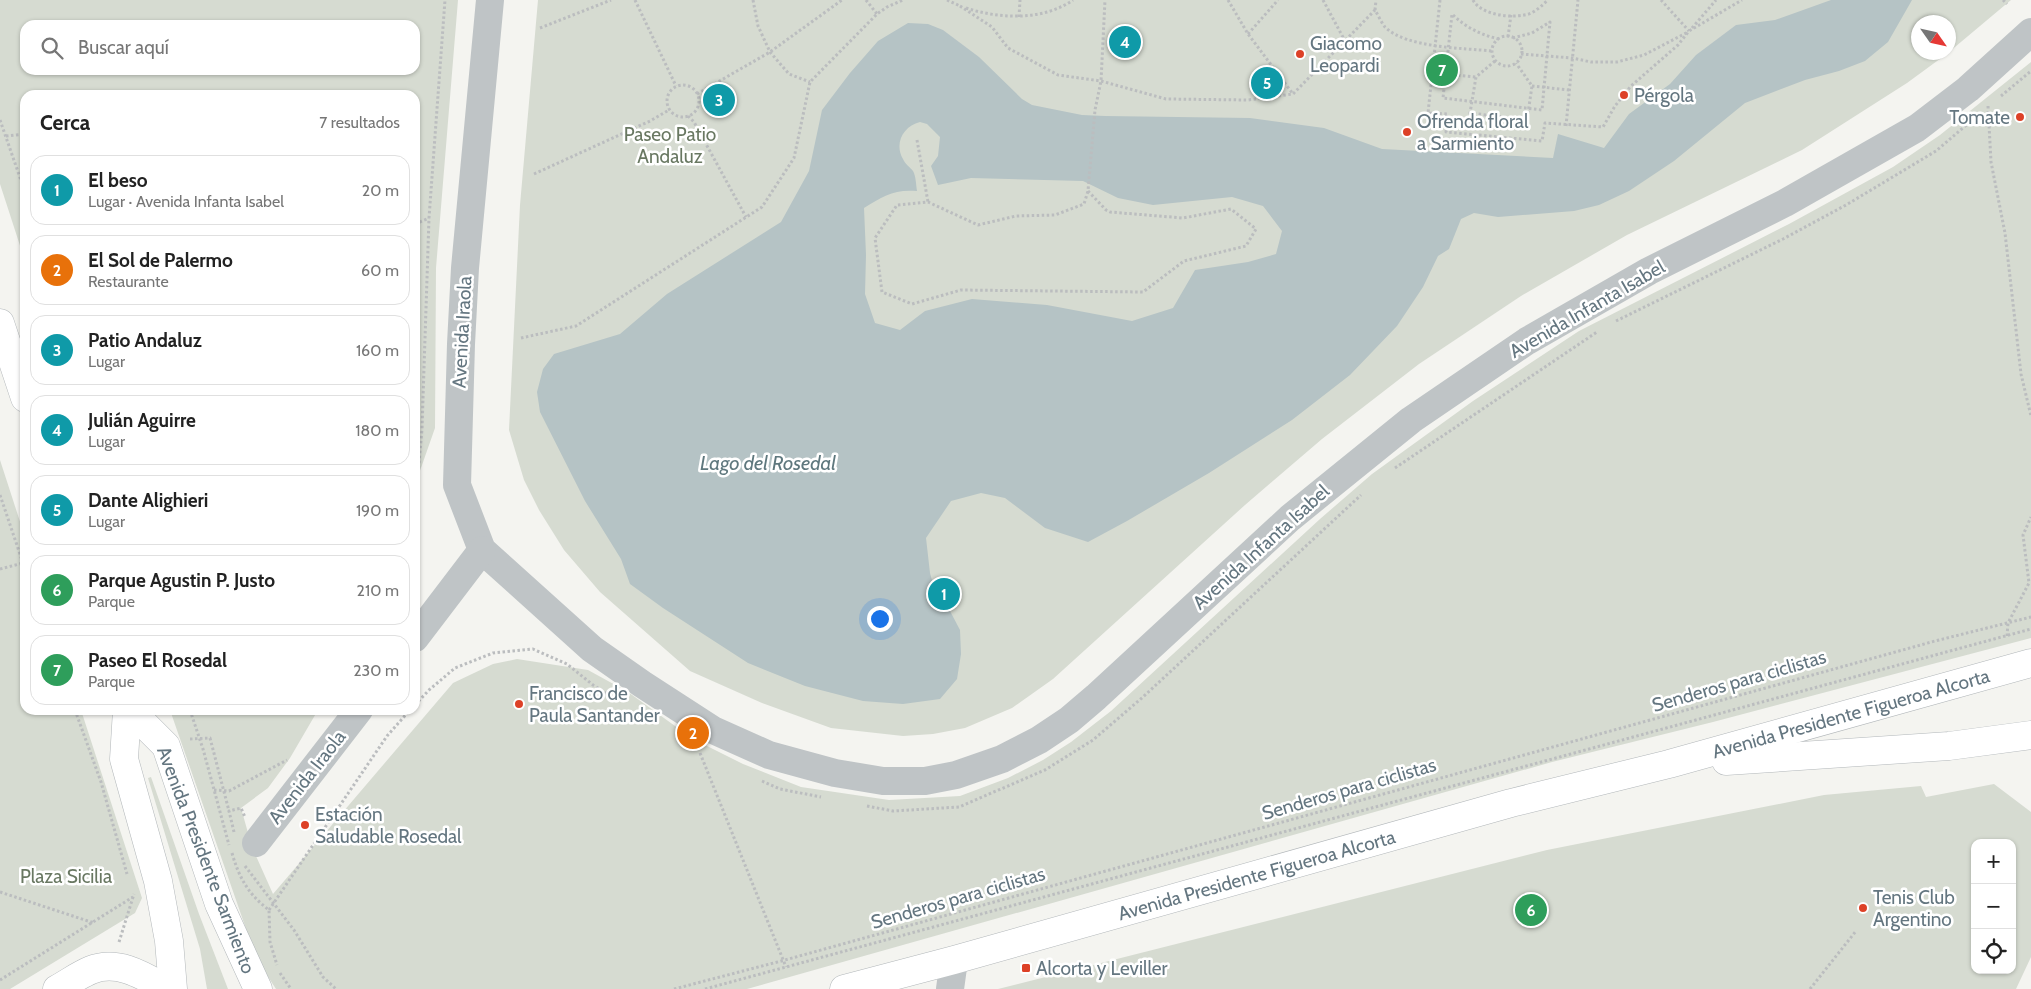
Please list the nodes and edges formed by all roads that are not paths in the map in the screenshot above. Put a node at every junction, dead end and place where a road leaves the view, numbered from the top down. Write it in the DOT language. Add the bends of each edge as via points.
graph roads {
  1 [pos="490,0"];
  2 [pos="2031,32"];
  3 [pos="0,323"];
  4 [pos="20,383"];
  5 [pos="482,550"];
  6 [pos="420,631"];
  7 [pos="2031,663"];
  8 [pos="128,715"];
  9 [pos="134,715"];
  10 [pos="355,715"];
  11 [pos="2031,735"];
  12 [pos="1670,764"];
  13 [pos="244,846"];
  14 [pos="954,960"];
  15 [pos="57,989"];
  16 [pos="167,989"];
  17 [pos="173,989"];
  18 [pos="258,989"];
  19 [pos="844,989"];
  20 [pos="950,989"];
  1 -- 5 [label="street, Avenida Iraola" via="465,268 457,485"];
  2 -- 5 [label="street, Avenida Infanta Isabel" via="1968,89 1917,128 1785,203 1633,280 1527,341 1428,409 1290,518 1069,720 1002,759 956,775 926,781 883,781 835,773 768,755 713,730 592,649"];
  3 -- 4 [label="main road"];
  5 -- 6 [label="street"];
  7 -- 12 [label="main road, Avenida Presidente Figueroa Alcorta"];
  8 -- 17 [label="main road, Avenida Presidente Sarmiento" via="124,759 158,881 169,941"];
  9 -- 18 [label="main road, Avenida Presidente Sarmiento" via="166,746 219,904"];
  10 -- 13 [label="street, Avenida Iraola"];
  11 -- 12 [label="main road, Avenida Presidente Figueroa Alcorta" via="1949,746"];
  12 -- 14 [label="main road, Avenida Presidente Figueroa Alcorta" via="1510,803"];
  14 -- 19 [label="main road, Avenida Presidente Figueroa Alcorta"];
  14 -- 20 [label="street"];
  15 -- 16 [label="main road" via="92,970 111,966 125,968"];
}
